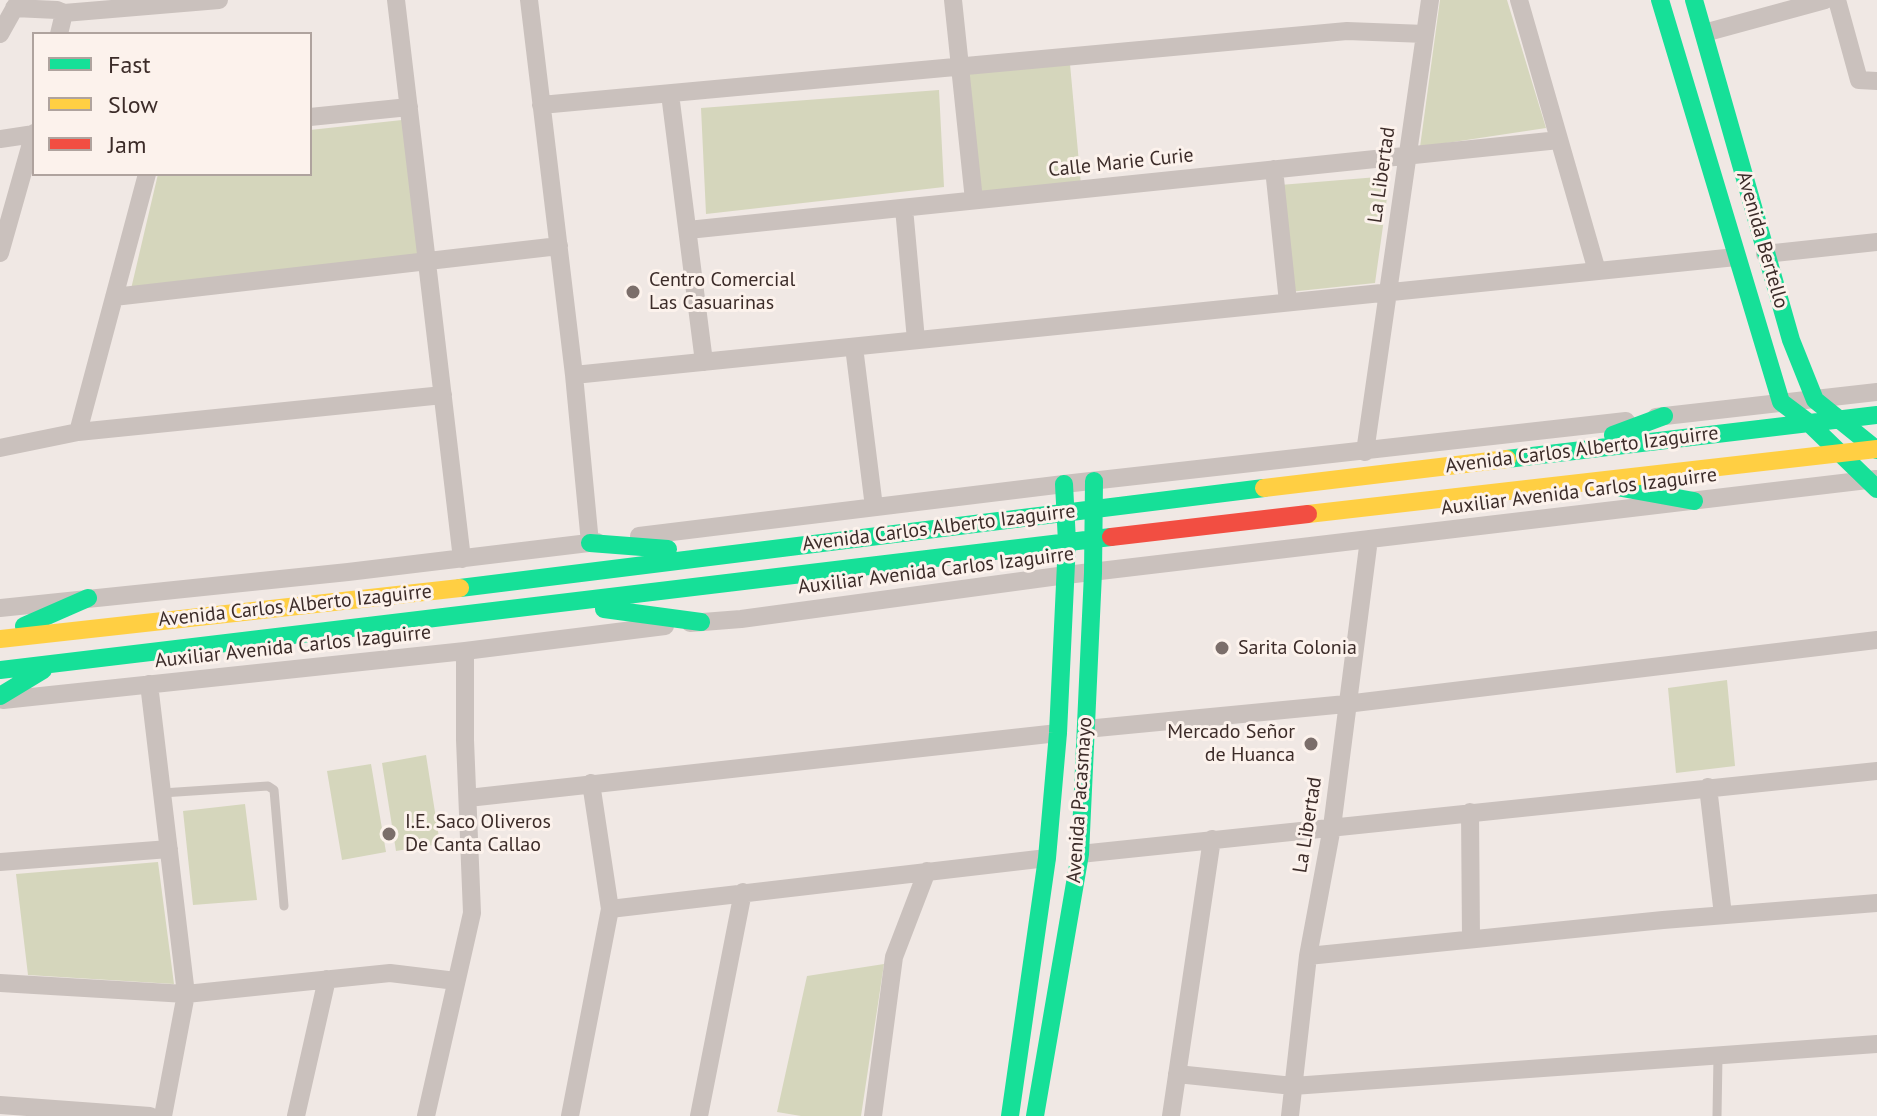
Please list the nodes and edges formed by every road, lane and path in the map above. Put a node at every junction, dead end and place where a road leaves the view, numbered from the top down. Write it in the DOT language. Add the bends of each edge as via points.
graph roads {
  1 [pos="219,0"];
  2 [pos="396,0"];
  3 [pos="529,0"];
  4 [pos="953,0"];
  5 [pos="1430,0"];
  6 [pos="1519,0"];
  7 [pos="1660,0"];
  8 [pos="1694,0"];
  9 [pos="1825,0"];
  10 [pos="1837,0"];
  11 [pos="162,2"];
  12 [pos="16,4"];
  13 [pos="64,13"];
  14 [pos="59,32"];
  15 [pos="1704,33"];
  16 [pos="0,34"];
  17 [pos="1425,34"];
  18 [pos="960,67"];
  19 [pos="1868,81"];
  20 [pos="670,94"];
  21 [pos="541,105"];
  22 [pos="409,107"];
  23 [pos="312,117"];
  24 [pos="0,139"];
  25 [pos="32,139"];
  26 [pos="1559,140"];
  27 [pos="32,142"];
  28 [pos="1407,156"];
  29 [pos="1274,169"];
  30 [pos="146,176"];
  31 [pos="974,200"];
  32 [pos="904,208"];
  33 [pos="4,226"];
  34 [pos="688,230"];
  35 [pos="1877,242"];
  36 [pos="559,246"];
  37 [pos="0,253"];
  38 [pos="1765,254"];
  39 [pos="1736,257"];
  40 [pos="427,261"];
  41 [pos="1597,271"];
  42 [pos="1388,293"];
  43 [pos="114,297"];
  44 [pos="1288,302"];
  45 [pos="916,340"];
  46 [pos="854,347"];
  47 [pos="704,362"];
  48 [pos="574,375"];
  49 [pos="1877,392"];
  50 [pos="443,395"];
  51 [pos="1815,400"];
  52 [pos="1781,402"];
  53 [pos="1877,415"];
  54 [pos="1664,416"];
  55 [pos="1840,420"];
  56 [pos="1809,423"];
  57 [pos="78,432"];
  58 [pos="0,448"];
  59 [pos="1876,449"];
  60 [pos="1365,452"];
  61 [pos="1569,452"];
  62 [pos="1838,452"];
  63 [pos="1094,481"];
  64 [pos="1588,482"];
  65 [pos="1874,482"];
  66 [pos="1064,484"];
  67 [pos="1694,501"];
  68 [pos="874,507"];
  69 [pos="1093,509"];
  70 [pos="1065,511"];
  71 [pos="1369,539"];
  72 [pos="1093,540"];
  73 [pos="1067,542"];
  74 [pos="590,543"];
  75 [pos="729,554"];
  76 [pos="462,559"];
  77 [pos="1093,573"];
  78 [pos="1066,575"];
  79 [pos="88,598"];
  80 [pos="355,601"];
  81 [pos="562,603"];
  82 [pos="0,608"];
  83 [pos="701,622"];
  84 [pos="357,626"];
  85 [pos="0,638"];
  86 [pos="1877,640"];
  87 [pos="465,651"];
  88 [pos="54,664"];
  89 [pos="0,670"];
  90 [pos="149,684"];
  91 [pos="0,698"];
  92 [pos="1346,704"];
  93 [pos="1086,729"];
  94 [pos="1058,733"];
  95 [pos="1877,771"];
  96 [pos="591,783"];
  97 [pos="1708,787"];
  98 [pos="162,793"];
  99 [pos="468,798"];
  100 [pos="1470,812"];
  101 [pos="1332,827"];
  102 [pos="1212,839"];
  103 [pos="169,849"];
  104 [pos="1080,854"];
  105 [pos="1047,858"];
  106 [pos="0,862"];
  107 [pos="927,871"];
  108 [pos="743,892"];
  109 [pos="1877,903"];
  110 [pos="284,906"];
  111 [pos="610,909"];
  112 [pos="1723,915"];
  113 [pos="1471,939"];
  114 [pos="1308,956"];
  115 [pos="327,979"];
  116 [pos="456,981"];
  117 [pos="0,983"];
  118 [pos="186,994"];
  119 [pos="1877,1044"];
  120 [pos="1718,1056"];
  121 [pos="1177,1074"];
  122 [pos="1293,1086"];
  123 [pos="0,1105"];
  124 [pos="150,1116"];
  125 [pos="163,1116"];
  126 [pos="296,1116"];
  127 [pos="426,1116"];
  128 [pos="570,1116"];
  129 [pos="699,1116"];
  130 [pos="873,1116"];
  131 [pos="1010,1116"];
  132 [pos="1035,1116"];
  133 [pos="1171,1116"];
  134 [pos="1290,1116"];
  135 [pos="1717,1116"];
  1 -- 11 [label="street"];
  2 -- 22 [label="street"];
  3 -- 21 [label="street"];
  4 -- 18 [label="street"];
  5 -- 17 [label="street, La Libertad"];
  6 -- 26 [label="street"];
  7 -- 39 [label="main road, Avenida Bertello"];
  8 -- 15 [label="main road, Avenida Bertello"];
  9 -- 15 [label="street"];
  10 -- 19 [label="street"];
  11 -- 13 [label="street"];
  12 -- 13 [label="street"];
  12 -- 16 [label="street"];
  13 -- 14 [label="street"];
  15 -- 38 [label="main road, Avenida Bertello"];
  17 -- 18 [label="street" via="1347,31"];
  17 -- 28 [label="street, La Libertad"];
  18 -- 20 [label="street"];
  18 -- 31 [label="street"];
  20 -- 21 [label="street"];
  20 -- 34 [label="street"];
  21 -- 36 [label="street"];
  22 -- 23 [label="street"];
  22 -- 40 [label="street"];
  24 -- 25 [label="street"];
  26 -- 28 [label="street, Calle Marie Curie"];
  26 -- 41 [label="street"];
  27 -- 33 [label="street"];
  28 -- 29 [label="street, Calle Marie Curie"];
  28 -- 42 [label="street, La Libertad"];
  29 -- 31 [label="street, Calle Marie Curie"];
  29 -- 44 [label="street"];
  30 -- 43 [label="street"];
  31 -- 32 [label="street, Calle Marie Curie"];
  32 -- 34 [label="street, Calle Marie Curie"];
  32 -- 45 [label="street"];
  33 -- 37 [label="street"];
  34 -- 47 [label="street"];
  35 -- 38 [label="street"];
  36 -- 40 [label="street"];
  36 -- 48 [label="street"];
  38 -- 51 [label="main road, Avenida Bertello"];
  39 -- 41 [label="street"];
  39 -- 52 [label="main road, Avenida Bertello"];
  40 -- 43 [label="street"];
  40 -- 50 [label="street"];
  41 -- 42 [label="street"];
  42 -- 44 [label="street"];
  42 -- 60 [label="street, La Libertad"];
  43 -- 57 [label="street"];
  44 -- 45 [label="street"];
  45 -- 46 [label="street"];
  46 -- 47 [label="street"];
  46 -- 68 [label="street"];
  47 -- 48 [label="street"];
  48 -- 74 [label="street"];
  49 -- 51 [label="street"];
  50 -- 57 [label="street"];
  50 -- 76 [label="street"];
  51 -- 52 [label="street"];
  51 -- 55 [label="main road, Avenida Bertello"];
  52 -- 54 [label="street"];
  52 -- 56 [label="main road"];
  53 -- 55 [label="main road, Avenida Carlos Alberto Izaguirre"];
  54 -- 60 [label="street"];
  54 -- 61 [label="main road"];
  55 -- 56 [label="main road, Avenida Carlos Alberto Izaguirre"];
  55 -- 59 [label="main road, Avenida Bertello"];
  56 -- 61 [label="main road, Avenida Carlos Alberto Izaguirre"];
  56 -- 62 [label="main road"];
  57 -- 58 [label="street"];
  59 -- 62 [label="main road, Avenida Carlos Alberto Izaguirre"];
  60 -- 63 [label="street"];
  61 -- 69 [label="main road, Avenida Carlos Alberto Izaguirre"];
  62 -- 64 [label="main road, Avenida Carlos Alberto Izaguirre"];
  62 -- 65 [label="main road"];
  63 -- 66 [label="street"];
  63 -- 69 [label="main road, Avenida Pacasmayo"];
  64 -- 67 [label="main road"];
  64 -- 72 [label="main road, Avenida Carlos Alberto Izaguirre"];
  65 -- 67 [label="street, Auxiliar Avenida Carlos Izaguirre"];
  66 -- 68 [label="street"];
  66 -- 70 [label="main road, Avenida Pacasmayo"];
  67 -- 71 [label="street, Auxiliar Avenida Carlos Izaguirre"];
  68 -- 74 [label="street"];
  69 -- 70 [label="main road, Avenida Carlos Alberto Izaguirre"];
  69 -- 72 [label="main road, Avenida Pacasmayo"];
  70 -- 73 [label="main road, Avenida Pacasmayo"];
  70 -- 75 [label="main road, Avenida Carlos Alberto Izaguirre"];
  71 -- 77 [label="street, Auxiliar Avenida Carlos Izaguirre"];
  71 -- 92 [label="street, La Libertad"];
  72 -- 73 [label="main road, Avenida Carlos Alberto Izaguirre"];
  72 -- 77 [label="main road, Avenida Pacasmayo"];
  73 -- 78 [label="main road, Avenida Pacasmayo"];
  73 -- 81 [label="main road, Avenida Carlos Alberto Izaguirre"];
  74 -- 75 [label="main road"];
  74 -- 76 [label="street"];
  75 -- 80 [label="main road, Avenida Carlos Alberto Izaguirre"];
  76 -- 79 [label="street"];
  77 -- 78 [label="street, Auxiliar Avenida Carlos Izaguirre"];
  77 -- 93 [label="main road, Avenida Pacasmayo"];
  78 -- 83 [label="street, Auxiliar Avenida Carlos Izaguirre"];
  78 -- 94 [label="main road, Avenida Pacasmayo"];
  79 -- 82 [label="street"];
  79 -- 85 [label="main road"];
  80 -- 84 [label="main road"];
  80 -- 85 [label="main road, Avenida Carlos Alberto Izaguirre"];
  81 -- 83 [label="main road"];
  81 -- 84 [label="main road, Avenida Carlos Alberto Izaguirre"];
  83 -- 87 [label="street, Auxiliar Avenida Carlos Izaguirre"];
  84 -- 88 [label="main road, Avenida Carlos Alberto Izaguirre"];
  86 -- 92 [label="street"];
  87 -- 90 [label="street, Auxiliar Avenida Carlos Izaguirre"];
  87 -- 99 [label="street"];
  88 -- 89 [label="main road, Avenida Carlos Alberto Izaguirre"];
  88 -- 91 [label="main road"];
  90 -- 91 [label="street, Auxiliar Avenida Carlos Izaguirre"];
  90 -- 98 [label="street"];
  92 -- 93 [label="street"];
  92 -- 101 [label="street, La Libertad"];
  93 -- 104 [label="main road, Avenida Pacasmayo"];
  94 -- 96 [label="street"];
  94 -- 105 [label="main road, Avenida Pacasmayo"];
  95 -- 97 [label="street"];
  96 -- 99 [label="street"];
  96 -- 111 [label="street"];
  97 -- 100 [label="street"];
  97 -- 112 [label="street"];
  98 -- 103 [label="street"];
  98 -- 110 [label="lane" via="268,786 274,790"];
  99 -- 116 [label="street" via="472,913"];
  100 -- 101 [label="street"];
  100 -- 113 [label="street"];
  101 -- 102 [label="street"];
  101 -- 114 [label="street, La Libertad"];
  102 -- 104 [label="street"];
  102 -- 121 [label="street"];
  103 -- 106 [label="street"];
  103 -- 118 [label="street"];
  104 -- 132 [label="main road, Avenida Pacasmayo"];
  105 -- 107 [label="street"];
  105 -- 131 [label="main road, Avenida Pacasmayo"];
  107 -- 108 [label="street"];
  107 -- 130 [label="street" via="894,957"];
  108 -- 111 [label="street"];
  108 -- 129 [label="street"];
  109 -- 112 [label="street"];
  111 -- 128 [label="street"];
  112 -- 113 [label="street"];
  113 -- 114 [label="street"];
  114 -- 122 [label="street, La Libertad"];
  115 -- 116 [label="street" via="390,973"];
  115 -- 118 [label="street"];
  115 -- 126 [label="street"];
  116 -- 127 [label="street"];
  117 -- 118 [label="street"];
  118 -- 125 [label="street"];
  119 -- 120 [label="street"];
  120 -- 122 [label="street"];
  120 -- 135 [label="lane"];
  121 -- 122 [label="street"];
  121 -- 133 [label="street"];
  122 -- 134 [label="street, La Libertad"];
  123 -- 124 [label="street"];
}
